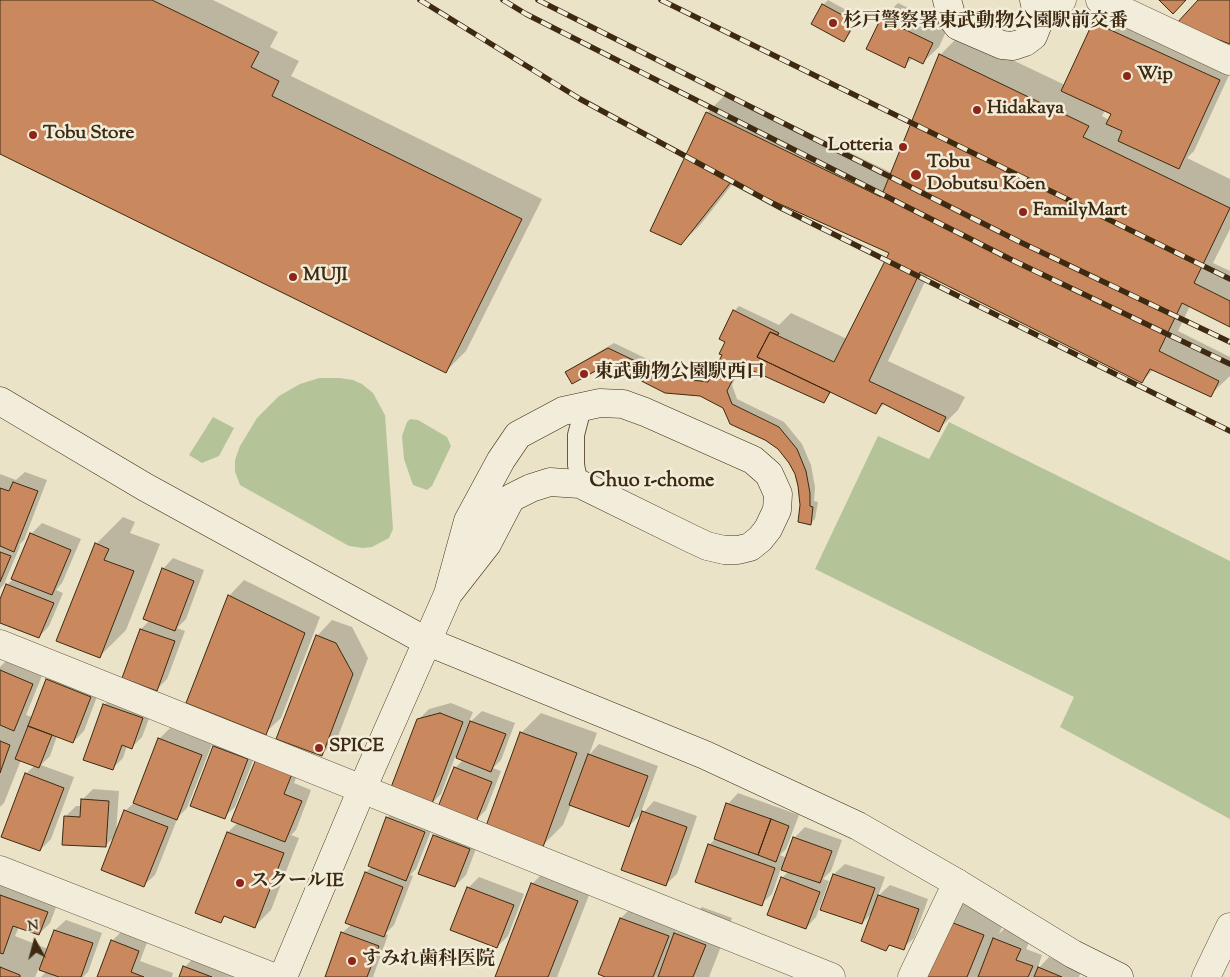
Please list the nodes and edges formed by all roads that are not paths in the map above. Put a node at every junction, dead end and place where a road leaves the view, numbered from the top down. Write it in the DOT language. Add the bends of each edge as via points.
graph roads {
  1 [pos="948,0"];
  2 [pos="1062,0"];
  3 [pos="1101,0"];
  4 [pos="1035,7"];
  5 [pos="1230,61"];
  6 [pos="0,401"];
  7 [pos="583,408"];
  8 [pos="580,484"];
  9 [pos="448,594"];
  10 [pos="426,641"];
  11 [pos="0,644"];
  12 [pos="362,789"];
  13 [pos="0,870"];
  14 [pos="957,883"];
  15 [pos="1230,927"];
  16 [pos="273,977"];
  17 [pos="284,977"];
  18 [pos="831,977"];
  19 [pos="912,977"];
  20 [pos="1118,977"];
  21 [pos="1206,977"];
  1 -- 4 [label="street" via="952,18 958,26 1002,46 1019,44 1033,36 1037,26"];
  2 -- 4 [label="street"];
  3 -- 5 [label="street"];
  6 -- 10 [label="street" via="145,487"];
  7 -- 8 [label="lane" via="576,435"];
  7 -- 8 [label="street" via="600,403 623,404 753,460 769,474 778,494 777,510 768,529 750,547 724,550 707,546"];
  7 -- 9 [label="street" via="563,411 518,435 468,521"];
  8 -- 9 [label="street" via="550,482 511,498 487,544"];
  9 -- 10 [label="street"];
  10 -- 12 [label="street"];
  10 -- 14 [label="street" via="705,755 858,826"];
  11 -- 12 [label="street"];
  12 -- 17 [label="street"];
  12 -- 18 [label="street"];
  13 -- 16 [label="street"];
  14 -- 19 [label="street"];
  14 -- 20 [label="street" via="1073,954"];
  15 -- 21 [label="street"];
}
